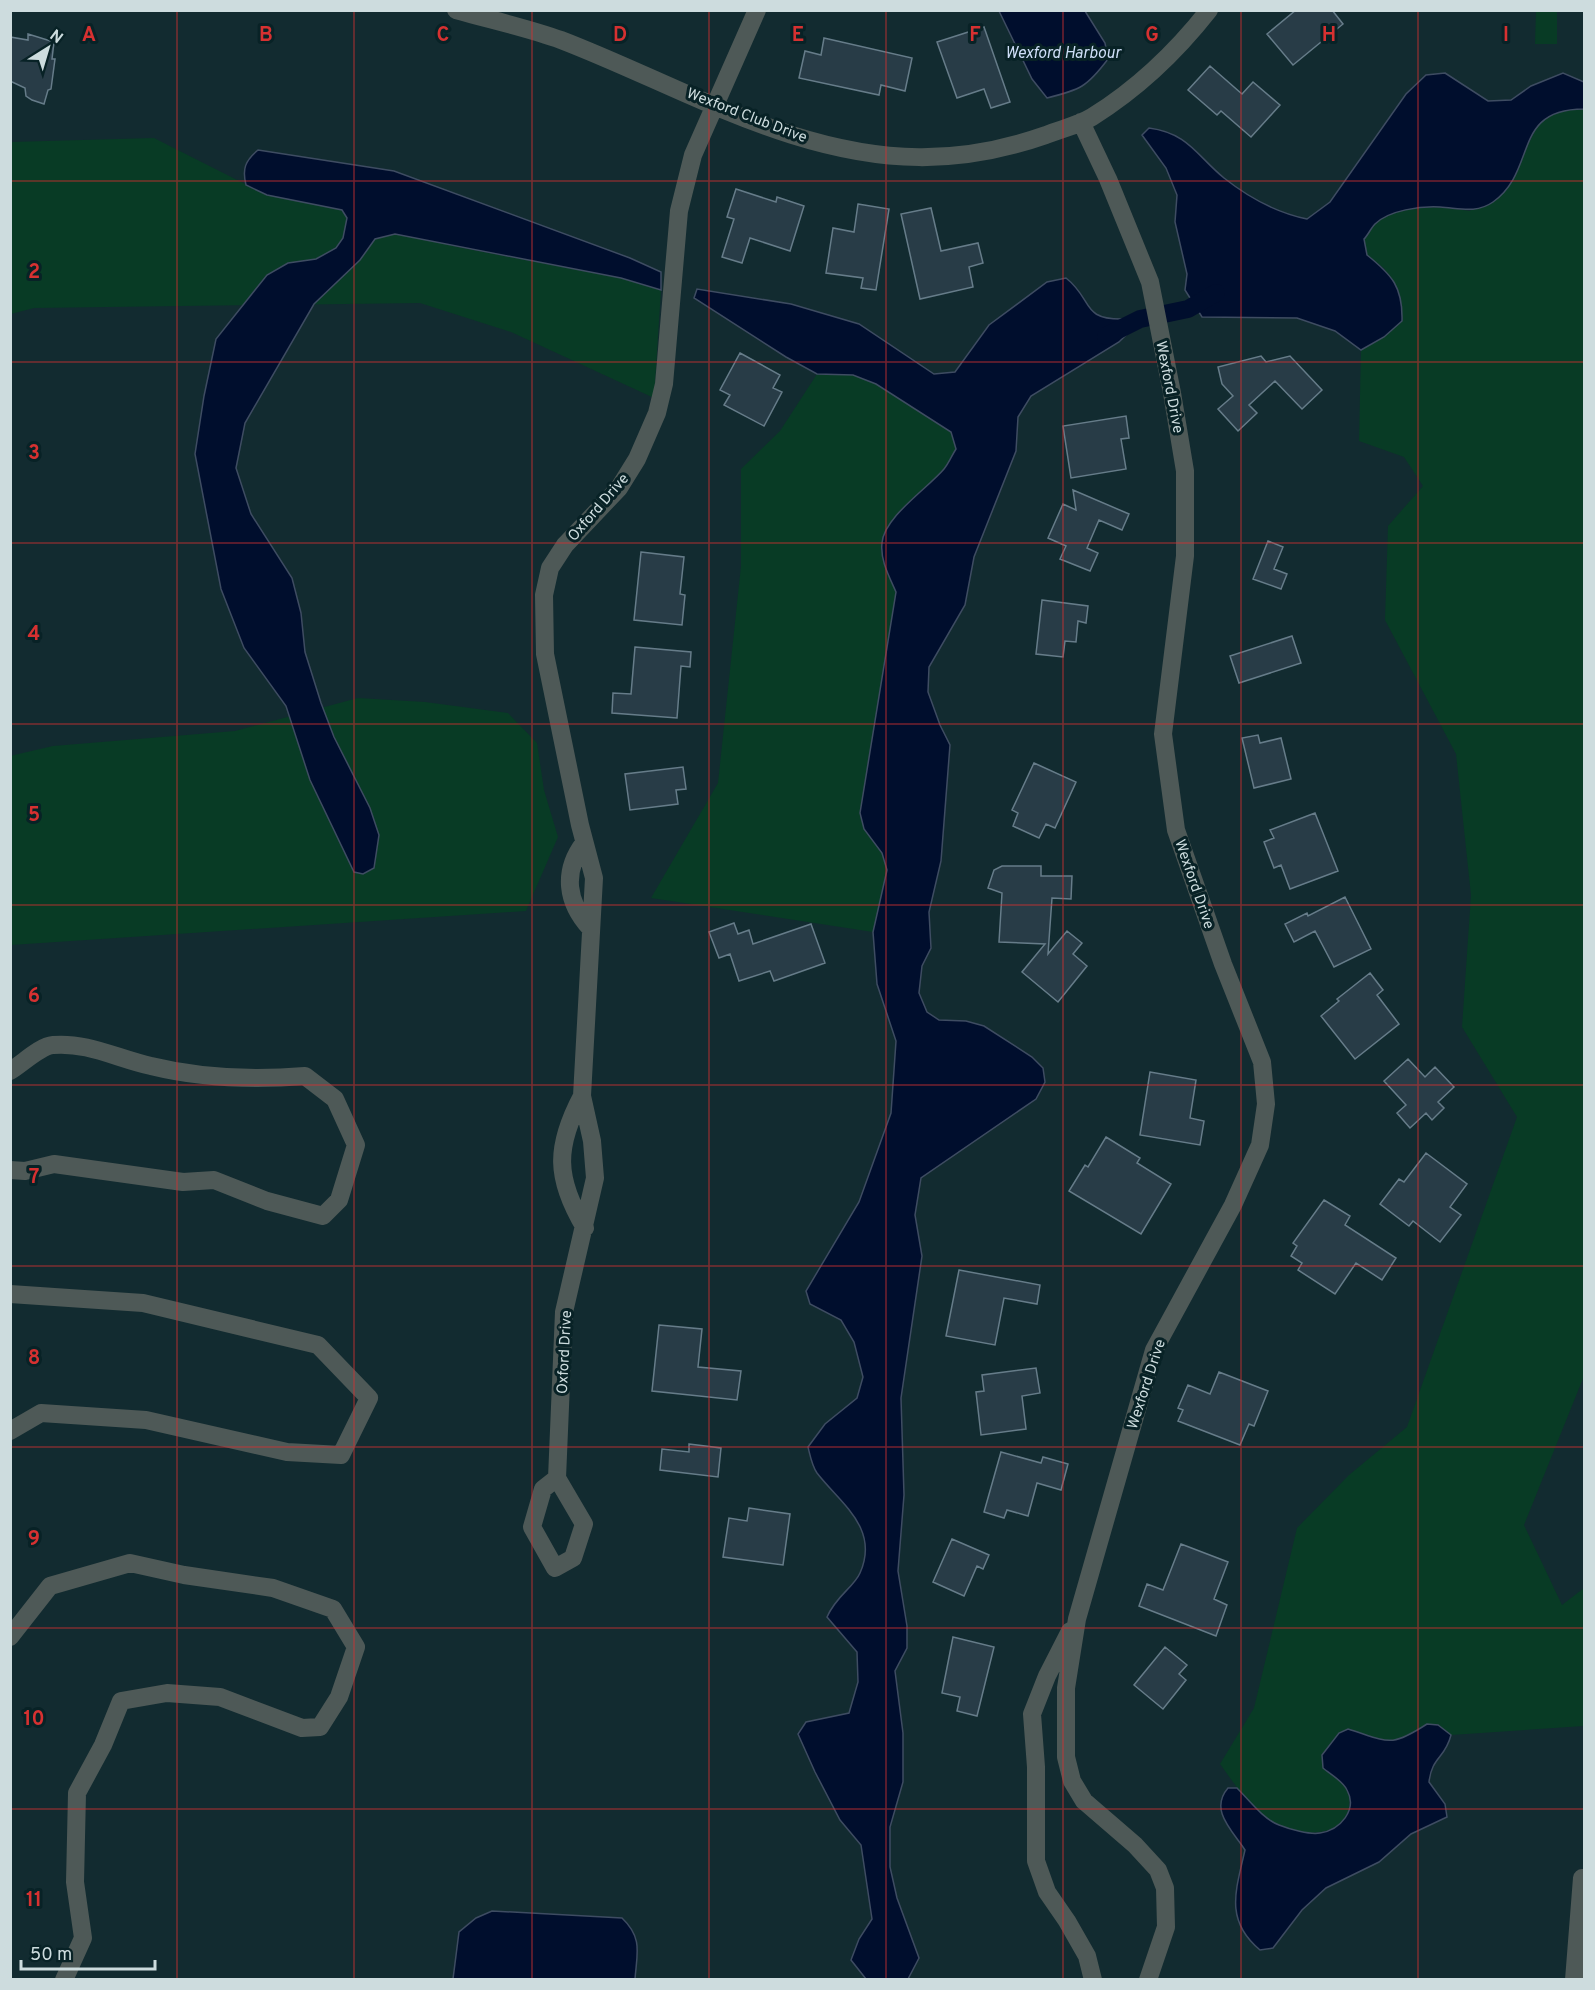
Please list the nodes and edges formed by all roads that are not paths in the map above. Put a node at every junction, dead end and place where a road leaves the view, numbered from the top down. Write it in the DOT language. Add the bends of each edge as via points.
graph roads {
  1 [pos="456,10"];
  2 [pos="757,10"];
  3 [pos="1209,10"];
  4 [pos="716,105"];
  5 [pos="1081,122"];
  6 [pos="10,1071"];
  7 [pos="582,1096"];
  8 [pos="10,1170"];
  9 [pos="585,1228"];
  10 [pos="10,1294"];
  11 [pos="10,1431"];
  12 [pos="557,1478"];
  13 [pos="1077,1619"];
  14 [pos="10,1637"];
  15 [pos="1582,1878"];
  16 [pos="64,1980"];
  17 [pos="1093,1980"];
  18 [pos="1148,1980"];
  19 [pos="1574,1980"];
  1 -- 4 [label="street, Wexford Club Drive" via="559,40"];
  2 -- 4 [label="street, Oxford Drive"];
  3 -- 5 [label="street, Wexford Club Drive" via="1186,40 1146,77"];
  4 -- 5 [label="street, Wexford Club Drive" via="792,135 861,152 918,159 976,153"];
  4 -- 7 [label="street, Oxford Drive" via="693,155 679,211 664,384 657,412 637,459 619,488 550,568 544,595 545,654 594,878"];
  5 -- 13 [label="street, Wexford Drive" via="1150,282 1172,393 1185,471 1185,556 1163,734 1176,831 1262,1062 1266,1104 1260,1145 1233,1205 1154,1350"];
  6 -- 8 [label="street" via="51,1045 96,1048 151,1066 226,1076 260,1080 305,1076 335,1099 356,1145 339,1200 323,1216 267,1201 214,1180 183,1182 54,1164 25,1171"];
  7 -- 9 [label="street, Oxford Drive" via="596,1178"];
  7 -- 9 [label="street, Oxford Drive" via="565,1131 561,1154 562,1172 575,1212"];
  9 -- 12 [label="street, Oxford Drive" via="564,1312"];
  10 -- 11 [label="street" via="143,1302 318,1345 369,1398 341,1455 287,1452 146,1420 41,1413"];
  13 -- 17 [label="street, Wexford Drive" via="1032,1714 1036,1861 1047,1893 1087,1956"];
  13 -- 18 [label="street, Wexford Drive" via="1066,1688 1066,1757 1072,1781 1084,1801 1135,1845 1162,1879 1168,1906 1166,1927"];
  14 -- 16 [label="street" via="50,1586 130,1563 273,1588 333,1609 356,1647 339,1697 321,1727 302,1728 220,1697 167,1693 121,1701 77,1793 75,1882 83,1938"];
  15 -- 19 [label="street"];
}
